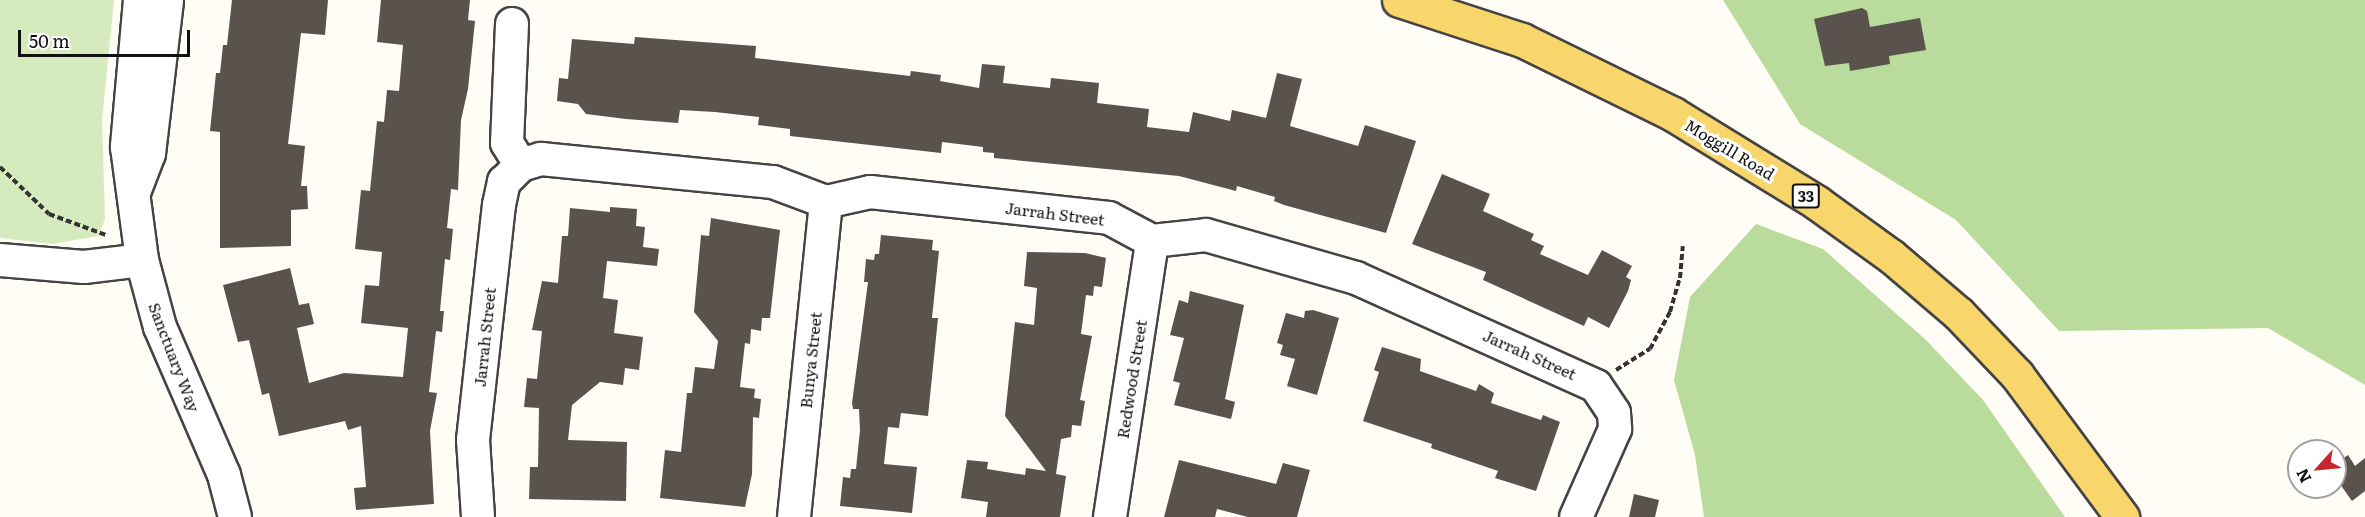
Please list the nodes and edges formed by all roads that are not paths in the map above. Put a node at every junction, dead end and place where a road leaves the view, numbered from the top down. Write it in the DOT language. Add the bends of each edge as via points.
graph roads {
  1 [pos="140,0"];
  2 [pos="167,0"];
  3 [pos="1399,0"];
  4 [pos="512,24"];
  5 [pos="521,165"];
  6 [pos="135,191"];
  7 [pos="826,202"];
  8 [pos="1152,241"];
  9 [pos="0,260"];
  10 [pos="142,260"];
  11 [pos="224,474"];
  12 [pos="235,517"];
  13 [pos="252,517"];
  14 [pos="478,517"];
  15 [pos="794,517"];
  16 [pos="1110,517"];
  17 [pos="1576,517"];
  18 [pos="2122,517"];
  1 -- 6 [label="street, Sanctuary Way" via="127,147"];
  2 -- 6 [label="street, Sanctuary Way" via="149,154"];
  3 -- 18 [label="main road, Moggill Road / 33" via="1522,40 1673,114 1816,202 1891,255 1959,314 2017,375"];
  4 -- 5 [label="street" via="507,143"];
  5 -- 7 [label="street" via="541,159 565,160 773,182"];
  5 -- 14 [label="street, Jarrah Street" via="504,182 499,205 473,440"];
  6 -- 10 [label="street, Sanctuary Way"];
  7 -- 8 [label="street, Jarrah Street" via="870,192 1109,218"];
  7 -- 15 [label="street, Bunya Street"];
  8 -- 16 [label="street, Redwood Street"];
  8 -- 17 [label="street, Jarrah Street" via="1206,235 1356,278 1596,386 1614,413 1615,429"];
  9 -- 10 [label="street" via="84,267"];
  10 -- 11 [label="street, Sanctuary Way" via="160,327"];
  11 -- 12 [label="street, Sanctuary Way"];
  11 -- 13 [label="street"];
}
